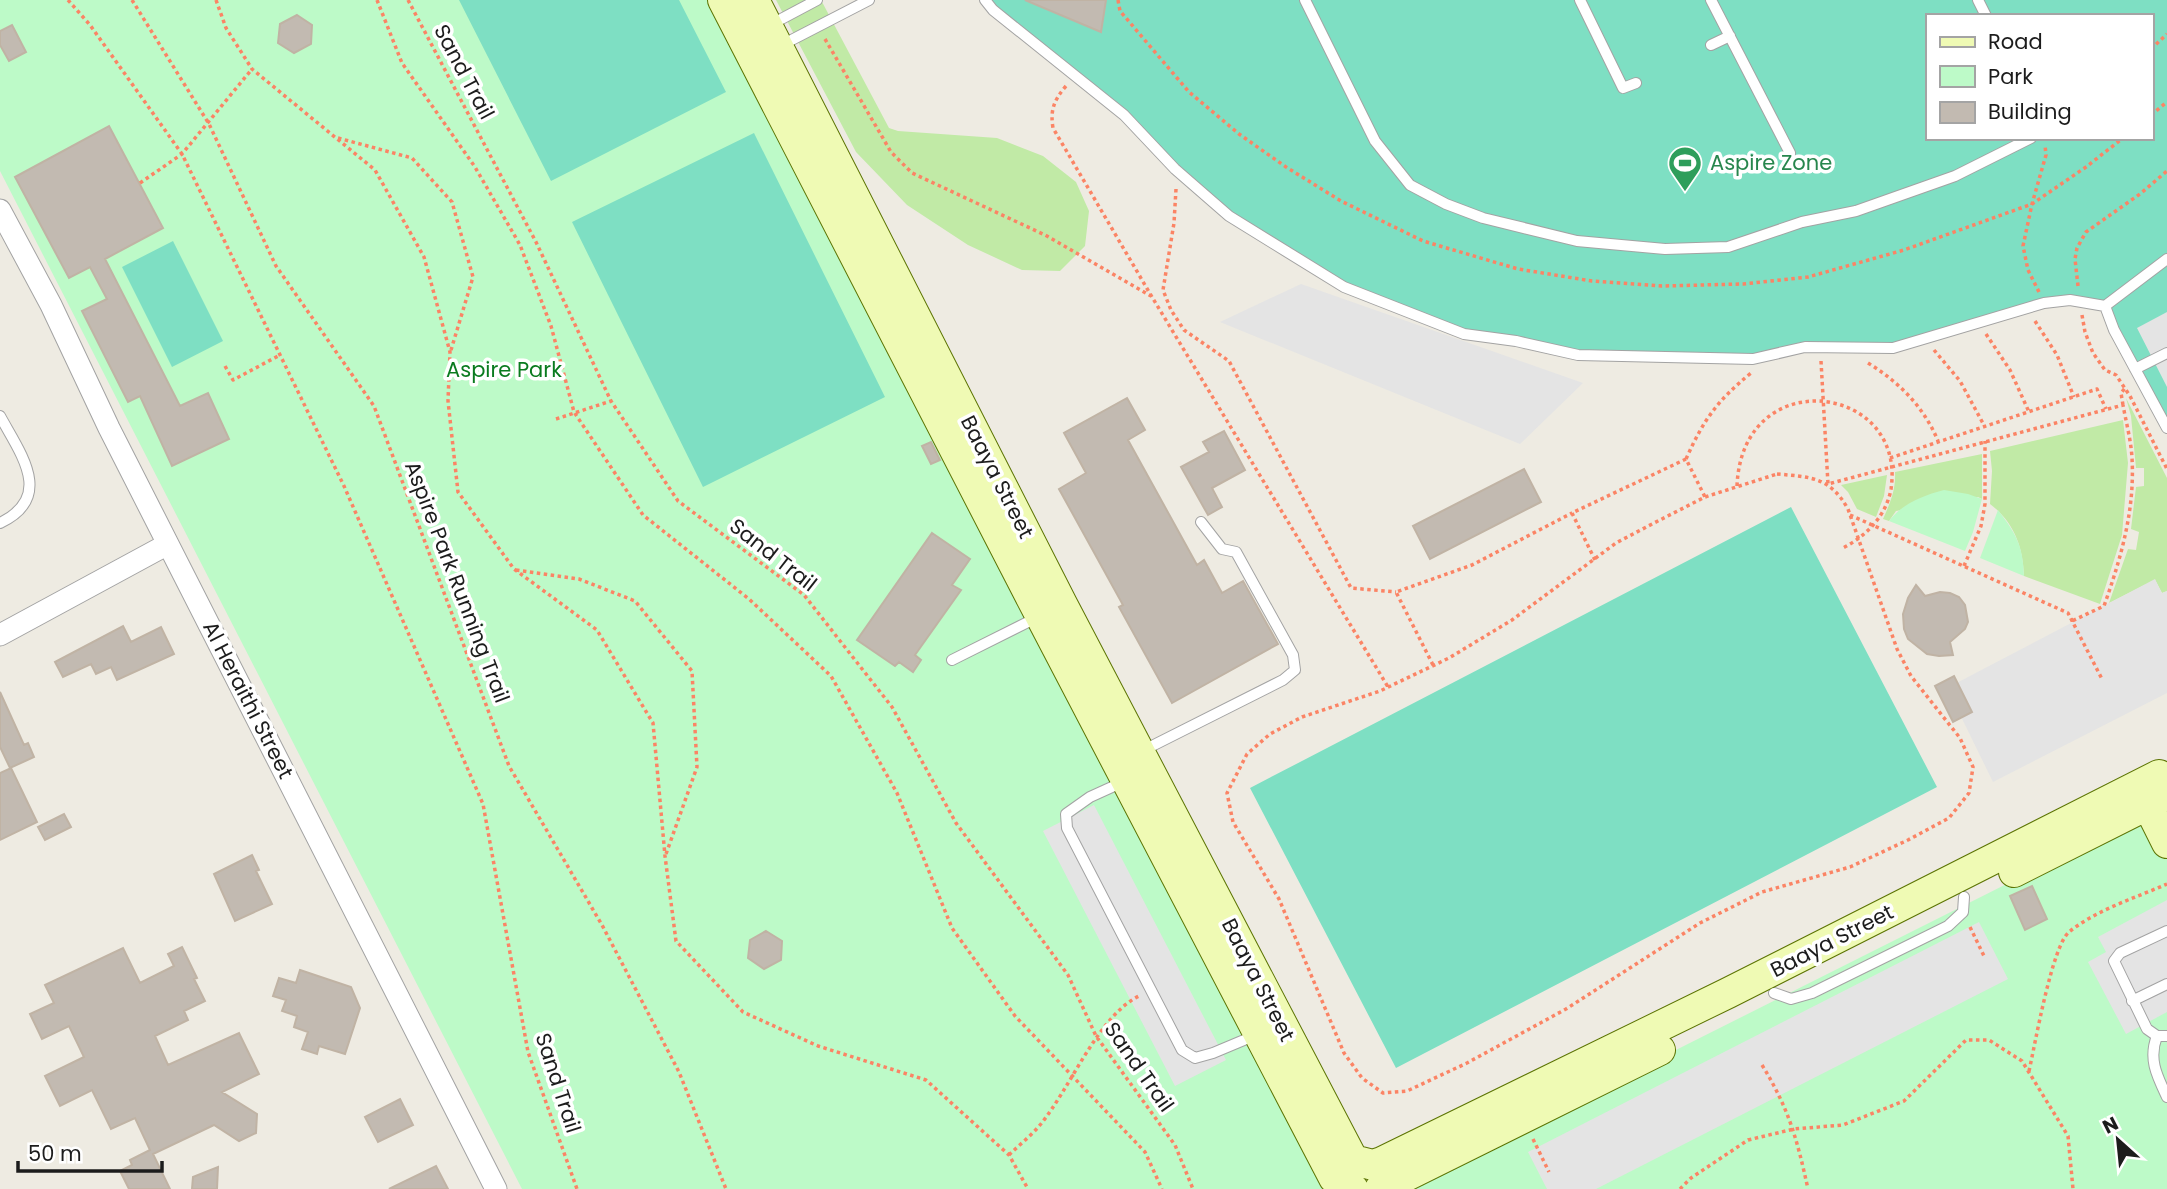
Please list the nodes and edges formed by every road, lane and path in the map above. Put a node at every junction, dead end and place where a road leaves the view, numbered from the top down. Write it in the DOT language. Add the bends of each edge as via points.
graph roads {
  1 [pos="68,0"];
  2 [pos="132,0"];
  3 [pos="216,0"];
  4 [pos="377,0"];
  5 [pos="408,0"];
  6 [pos="723,0"];
  7 [pos="754,0"];
  8 [pos="817,0"];
  9 [pos="869,0"];
  10 [pos="985,0"];
  11 [pos="1118,0"];
  12 [pos="1305,0"];
  13 [pos="1580,0"];
  14 [pos="1711,0"];
  15 [pos="817,25"];
  16 [pos="2167,34"];
  17 [pos="1730,36"];
  18 [pos="761,43"];
  19 [pos="1711,45"];
  20 [pos="2153,47"];
  21 [pos="252,69"];
  22 [pos="1074,77"];
  23 [pos="1636,83"];
  24 [pos="2167,102"];
  25 [pos="2153,114"];
  26 [pos="209,124"];
  27 [pos="335,138"];
  28 [pos="2027,140"];
  29 [pos="2044,140"];
  30 [pos="2120,140"];
  31 [pos="1790,153"];
  32 [pos="182,154"];
  33 [pos="1175,169"];
  34 [pos="140,183"];
  35 [pos="2032,204"];
  36 [pos="0,212"];
  37 [pos="2167,259"];
  38 [pos="1153,297"];
  39 [pos="2044,303"];
  40 [pos="2105,306"];
  41 [pos="2026,309"];
  42 [pos="1977,323"];
  43 [pos="1923,340"];
  44 [pos="1821,347"];
  45 [pos="1842,348"];
  46 [pos="450,352"];
  47 [pos="2167,353"];
  48 [pos="280,355"];
  49 [pos="225,366"];
  50 [pos="1756,368"];
  51 [pos="2136,369"];
  52 [pos="2125,388"];
  53 [pos="2074,397"];
  54 [pos="611,401"];
  55 [pos="1824,401"];
  56 [pos="2123,405"];
  57 [pos="2106,409"];
  58 [pos="574,412"];
  59 [pos="2029,412"];
  60 [pos="0,415"];
  61 [pos="556,419"];
  62 [pos="1984,427"];
  63 [pos="2167,428"];
  64 [pos="1985,441"];
  65 [pos="1938,442"];
  66 [pos="1890,458"];
  67 [pos="1686,459"];
  68 [pos="1892,465"];
  69 [pos="1828,484"];
  70 [pos="1737,486"];
  71 [pos="1705,497"];
  72 [pos="1572,513"];
  73 [pos="1850,515"];
  74 [pos="1201,522"];
  75 [pos="0,523"];
  76 [pos="1874,526"];
  77 [pos="1859,540"];
  78 [pos="169,544"];
  79 [pos="1842,549"];
  80 [pos="1595,560"];
  81 [pos="1964,566"];
  82 [pos="514,569"];
  83 [pos="1396,592"];
  84 [pos="1051,610"];
  85 [pos="2072,621"];
  86 [pos="0,635"];
  87 [pos="952,660"];
  88 [pos="1433,665"];
  89 [pos="2102,679"];
  90 [pos="1388,687"];
  91 [pos="1128,766"];
  92 [pos="2158,787"];
  93 [pos="2167,843"];
  94 [pos="665,856"];
  95 [pos="2167,884"];
  96 [pos="1963,905"];
  97 [pos="2167,931"];
  98 [pos="1984,956"];
  99 [pos="2167,984"];
  100 [pos="1152,990"];
  101 [pos="2132,1001"];
  102 [pos="1269,1029"];
  103 [pos="1096,1036"];
  104 [pos="2162,1036"];
  105 [pos="1762,1065"];
  106 [pos="2029,1072"];
  107 [pos="1074,1076"];
  108 [pos="2167,1097"];
  109 [pos="1522,1119"];
  110 [pos="1794,1129"];
  111 [pos="1009,1155"];
  112 [pos="1549,1172"];
  113 [pos="496,1189"];
  114 [pos="576,1189"];
  115 [pos="726,1189"];
  116 [pos="1028,1189"];
  117 [pos="1162,1189"];
  118 [pos="1193,1189"];
  119 [pos="1353,1189"];
  120 [pos="1380,1189"];
  121 [pos="1679,1189"];
  122 [pos="1808,1189"];
  123 [pos="2073,1189"];
  1 -- 32 [label="path, Sand Trail"];
  2 -- 26 [label="path, Aspire Park Running Trail"];
  3 -- 21 [label="path, Aspire Park Running Trail" via="226,28"];
  4 -- 58 [label="path" via="402,62 475,167 520,245 551,326"];
  5 -- 54 [label="path, Sand Trail" via="536,242"];
  6 -- 18 [label="street, Baaya Street"];
  7 -- 18 [label="street, Baaya Street"];
  8 -- 18 [label="lane"];
  9 -- 15 [label="lane"];
  10 -- 22 [label="lane"];
  11 -- 35 [label="path" via="1120,12 1189,92 1286,167 1341,201 1423,241 1518,269 1662,286 1743,284 1808,276 1903,250"];
  12 -- 28 [label="lane" via="1375,141 1410,186 1483,218 1577,241 1665,249 1728,247 1802,222 1856,211 1955,176"];
  13 -- 23 [label="lane" via="1623,88"];
  14 -- 17 [label="lane"];
  15 -- 18 [label="lane"];
  15 -- 38 [label="path" via="902,165 1045,235"];
  16 -- 20 [label="path"];
  17 -- 19 [label="lane"];
  17 -- 31 [label="lane"];
  18 -- 84 [label="street, Baaya Street"];
  21 -- 26 [label="path"];
  21 -- 27 [label="path, Aspire Park Running Trail"];
  22 -- 33 [label="lane" via="1125,115"];
  22 -- 38 [label="path" via="1055,99 1053,128"];
  24 -- 25 [label="path"];
  26 -- 32 [label="path"];
  26 -- 115 [label="path, Aspire Park Running Trail" via="276,266 374,406 509,766 602,925 680,1072"];
  27 -- 46 [label="path, Aspire Park Running Trail" via="374,170 424,257"];
  27 -- 46 [label="path" via="412,158 452,202 473,277"];
  29 -- 35 [label="path" via="2046,155"];
  30 -- 35 [label="path"];
  32 -- 34 [label="path"];
  32 -- 48 [label="path, Sand Trail"];
  33 -- 44 [label="lane" via="1229,216 1344,287 1464,334 1578,355 1660,358 1753,359"];
  33 -- 83 [label="path" via="1174,223 1163,290 1171,310 1184,330 1229,361 1351,588"];
  35 -- 39 [label="path" via="2023,246 2028,270"];
  36 -- 78 [label="street, Al Heraithi Street"];
  37 -- 40 [label="lane"];
  38 -- 90 [label="path"];
  39 -- 40 [label="lane" via="2070,300"];
  39 -- 41 [label="lane"];
  40 -- 51 [label="lane"];
  41 -- 42 [label="lane"];
  41 -- 53 [label="path" via="2057,355"];
  42 -- 43 [label="lane"];
  42 -- 59 [label="path" via="2010,370"];
  43 -- 45 [label="lane" via="1893,348"];
  43 -- 62 [label="path" via="1960,381"];
  44 -- 45 [label="lane"];
  44 -- 55 [label="path"];
  45 -- 65 [label="path" via="1881,371 1909,395 1923,411"];
  46 -- 82 [label="path, Aspire Park Running Trail" via="448,401 458,492"];
  47 -- 51 [label="lane"];
  48 -- 49 [label="path" via="233,380"];
  48 -- 114 [label="path, Sand Trail" via="344,486 483,804 528,1052"];
  50 -- 67 [label="path" via="1716,405"];
  51 -- 63 [label="lane"];
  52 -- 56 [label="path"];
  53 -- 57 [label="path" via="2097,389"];
  53 -- 59 [label="path"];
  54 -- 58 [label="path"];
  54 -- 103 [label="path, Sand Trail" via="678,501 804,595 892,707 956,822 1068,975"];
  55 -- 66 [label="path" via="1861,415 1875,429"];
  55 -- 69 [label="path"];
  55 -- 70 [label="path" via="1794,404 1767,416 1743,447"];
  56 -- 57 [label="path"];
  56 -- 85 [label="path" via="2132,458 2131,504 2122,557 2104,606"];
  57 -- 64 [label="path"];
  58 -- 61 [label="path"];
  58 -- 107 [label="path" via="643,515 749,599 831,676 897,793 951,928 1015,1016"];
  59 -- 62 [label="path"];
  60 -- 75 [label="lane" via="30,483 23,507"];
  62 -- 65 [label="path"];
  64 -- 68 [label="path"];
  64 -- 81 [label="path" via="1985,504"];
  65 -- 66 [label="path"];
  66 -- 68 [label="path"];
  67 -- 71 [label="path"];
  67 -- 72 [label="path"];
  68 -- 69 [label="path"];
  68 -- 76 [label="path" via="1889,499"];
  69 -- 70 [label="path" via="1777,474"];
  69 -- 73 [label="path" via="1840,494"];
  70 -- 71 [label="path"];
  71 -- 80 [label="path" via="1616,543"];
  72 -- 80 [label="path"];
  72 -- 83 [label="path" via="1472,565"];
  73 -- 76 [label="path"];
  73 -- 77 [label="path"];
  74 -- 91 [label="lane" via="1222,549 1236,552 1293,655 1295,670"];
  76 -- 77 [label="path"];
  76 -- 81 [label="path"];
  77 -- 79 [label="path"];
  77 -- 90 [label="path" via="1897,649 1960,738 1973,767 1969,793 1949,818 1850,867 1762,892 1700,923 1566,1009 1467,1063 1407,1091 1383,1093 1362,1078 1344,1053 1279,899 1233,822 1227,793 1247,754 1270,734 1302,717"];
  78 -- 86 [label="street"];
  78 -- 113 [label="street, Al Heraithi Street"];
  80 -- 88 [label="path" via="1512,620"];
  81 -- 85 [label="path" via="2068,613"];
  82 -- 94 [label="path, Aspire Park Running Trail" via="597,630 653,723"];
  82 -- 94 [label="path" via="579,579 635,601 692,671 697,767"];
  83 -- 88 [label="path"];
  84 -- 87 [label="lane"];
  84 -- 91 [label="street, Baaya Street"];
  85 -- 89 [label="path"];
  88 -- 90 [label="path"];
  91 -- 100 [label="lane" via="1066,814 1067,828"];
  91 -- 102 [label="street, Baaya Street"];
  92 -- 93 [label="street"];
  92 -- 96 [label="street, Baaya Street"];
  92 -- 102 [label="street, Baaya Street" via="1373,1165 1353,1160"];
  94 -- 111 [label="path, Aspire Park Running Trail" via="676,941 743,1012 818,1046 926,1080"];
  95 -- 106 [label="path" via="2067,933 2057,954"];
  96 -- 98 [label="path"];
  96 -- 109 [label="street, Baaya Street"];
  97 -- 101 [label="lane" via="2114,959"];
  99 -- 101 [label="lane"];
  100 -- 102 [label="lane" via="1182,1050 1195,1058"];
  100 -- 103 [label="path" via="1131,1000"];
  101 -- 104 [label="lane" via="2147,1029"];
  102 -- 119 [label="street, Baaya Street" via="1334,1178"];
  103 -- 107 [label="path"];
  103 -- 118 [label="path, Sand Trail" via="1175,1145"];
  104 -- 108 [label="lane" via="2152,1060"];
  105 -- 110 [label="path" via="1781,1095"];
  106 -- 110 [label="path" via="2022,1061 1989,1040 1966,1040 1904,1101 1843,1125"];
  106 -- 123 [label="path" via="2068,1136"];
  107 -- 111 [label="path" via="1040,1125"];
  107 -- 117 [label="path" via="1145,1153"];
  109 -- 112 [label="path"];
  109 -- 120 [label="street, Baaya Street"];
  110 -- 121 [label="path" via="1748,1140"];
  110 -- 122 [label="path"];
  111 -- 116 [label="path, Aspire Park Running Trail"];
}
